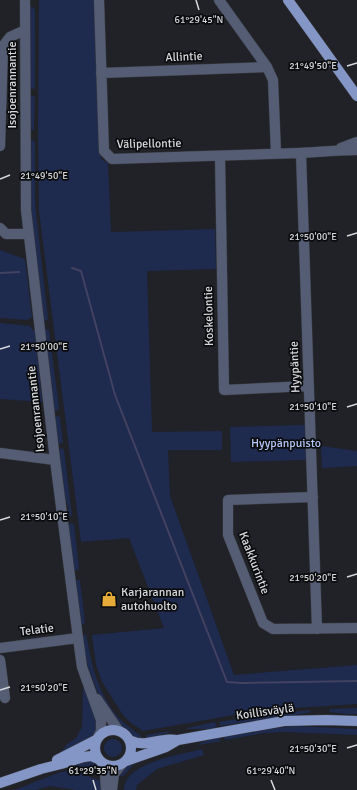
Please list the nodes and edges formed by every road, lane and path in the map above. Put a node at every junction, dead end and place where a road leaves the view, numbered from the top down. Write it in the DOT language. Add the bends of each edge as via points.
graph roads {
  1 [pos="25,0"];
  2 [pos="99,0"];
  3 [pos="219,0"];
  4 [pos="288,0"];
  5 [pos="25,30"];
  6 [pos="268,67"];
  7 [pos="101,73"];
  8 [pos="357,96"];
  9 [pos="357,142"];
  10 [pos="0,146"];
  11 [pos="337,150"];
  12 [pos="357,150"];
  13 [pos="276,153"];
  14 [pos="301,153"];
  15 [pos="220,156"];
  16 [pos="0,228"];
  17 [pos="28,234"];
  18 [pos="309,386"];
  19 [pos="0,453"];
  20 [pos="55,460"];
  21 [pos="313,497"];
  22 [pos="357,628"];
  23 [pos="317,629"];
  24 [pos="78,638"];
  25 [pos="0,648"];
  26 [pos="0,660"];
  27 [pos="92,693"];
  28 [pos="5,698"];
  29 [pos="357,722"];
  30 [pos="119,731"];
  31 [pos="97,738"];
  32 [pos="129,740"];
  33 [pos="178,740"];
  34 [pos="99,760"];
  35 [pos="124,763"];
  36 [pos="41,769"];
  37 [pos="2,782"];
  38 [pos="106,790"];
  39 [pos="112,790"];
  1 -- 5 [label="street, Isojoenrannantie"];
  2 -- 7 [label="street, Välipellontie"];
  3 -- 6 [label="street"];
  4 -- 8 [label="main road"];
  5 -- 10 [label="street" via="10,37 3,46"];
  5 -- 17 [label="street, Isojoenrannantie" via="25,180"];
  6 -- 7 [label="street, Allintie"];
  6 -- 13 [label="street" via="273,80"];
  7 -- 15 [label="street, Välipellontie" via="104,151 112,159"];
  9 -- 11 [label="street, Välipellontie"];
  11 -- 12 [label="street, Välipellontie"];
  11 -- 14 [label="street, Välipellontie"];
  13 -- 14 [label="street, Välipellontie"];
  13 -- 15 [label="street, Välipellontie"];
  14 -- 18 [label="street, Hyypäntie"];
  15 -- 18 [label="street, Koskelontie" via="224,390"];
  16 -- 17 [label="street" via="6,234"];
  17 -- 20 [label="street, Isojoenrannantie"];
  18 -- 21 [label="street, Hyypäntie"];
  19 -- 20 [label="street"];
  20 -- 24 [label="street, Isojoenrannantie"];
  21 -- 23 [label="street, Hyypäntie"];
  21 -- 23 [label="street, Kaakkurintie" via="228,500 228,535 263,623 273,630"];
  22 -- 23 [label="street, Kaakkurintie"];
  24 -- 25 [label="street, Telatie"];
  24 -- 27 [label="street, Isojoenrannantie" via="82,667"];
  26 -- 28 [label="street"];
  27 -- 30 [label="street, Isojoenrannantie"];
  27 -- 31 [label="street, Isojoenrannantie" via="101,720 101,730"];
  29 -- 33 [label="main road, Koillisväylä" via="284,721"];
  30 -- 31 [label="main road" via="107,731"];
  30 -- 32 [label="main road"];
  31 -- 34 [label="main road" via="94,749"];
  31 -- 36 [label="main road"];
  32 -- 33 [label="main road, Koillisväylä" via="144,744"];
  32 -- 35 [label="main road" via="130,753"];
  33 -- 35 [label="main road, Koillisväylä"];
  34 -- 35 [label="main road" via="110,766"];
  34 -- 36 [label="main road" via="91,756 84,757"];
  34 -- 38 [label="street" via="106,773"];
  35 -- 39 [label="street" via="114,774"];
  36 -- 37 [label="main road"];
}
